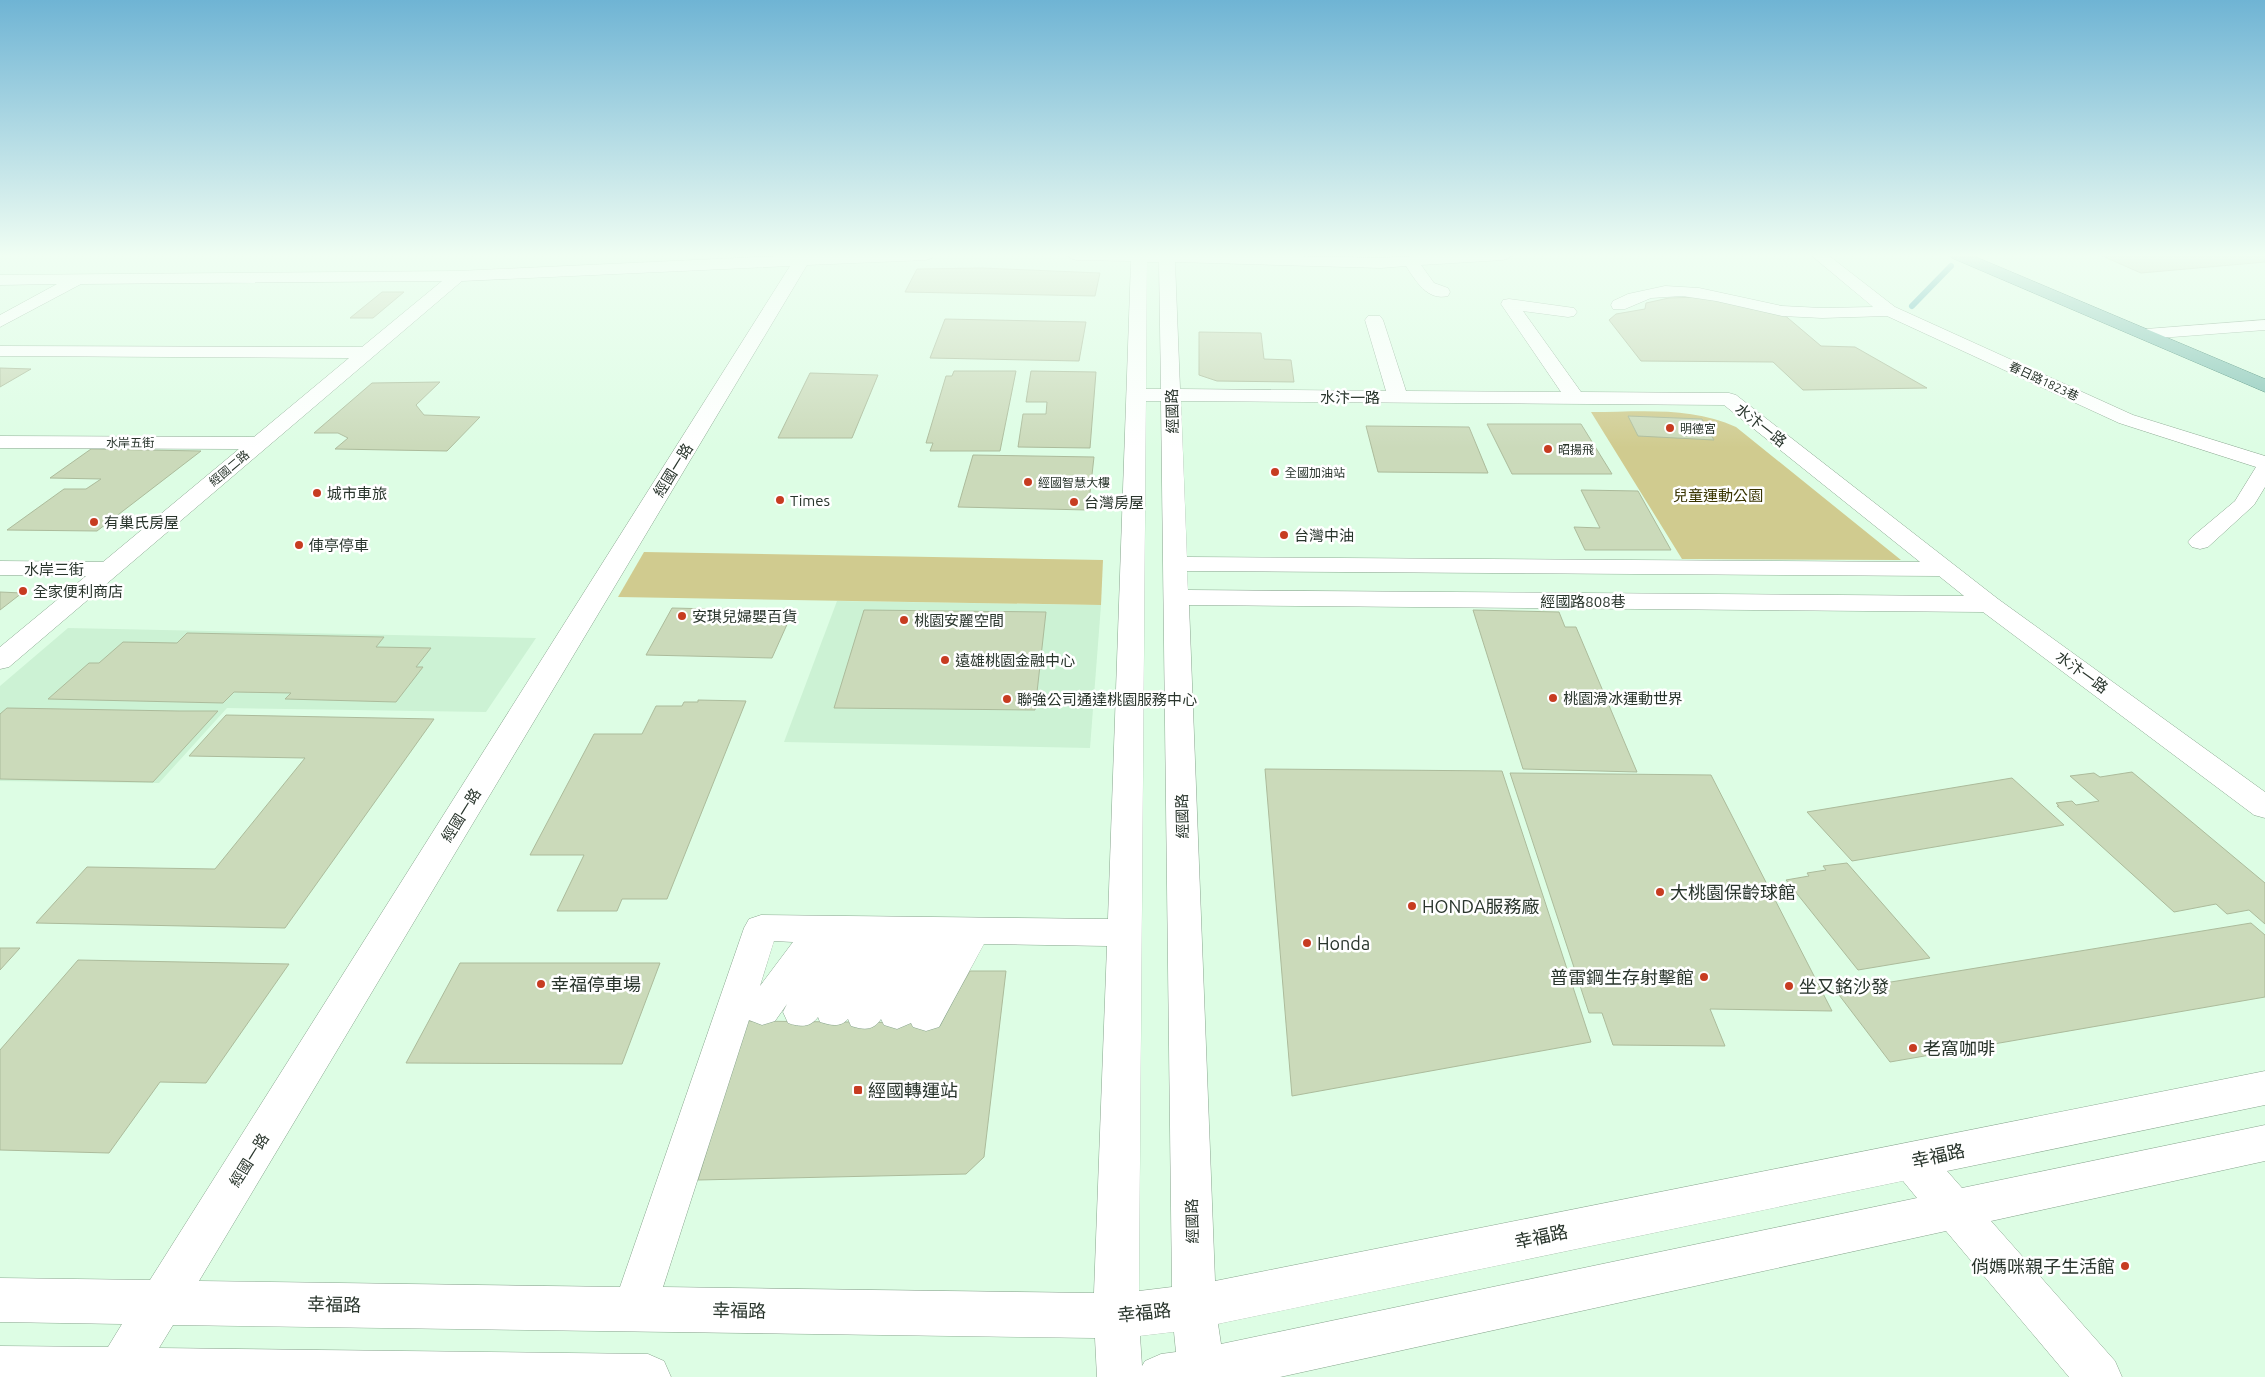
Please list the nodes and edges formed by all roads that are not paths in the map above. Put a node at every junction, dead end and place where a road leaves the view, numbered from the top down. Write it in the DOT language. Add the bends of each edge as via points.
graph roads {
  1 [pos="406,319"];
  2 [pos="766,319"];
  3 [pos="1138,319"];
  4 [pos="1169,319"];
  5 [pos="1520,319"];
  6 [pos="1907,319"];
  7 [pos="2111,319"];
  8 [pos="2139,319"];
  9 [pos="1374,320"];
  10 [pos="2265,325"];
  11 [pos="2170,332"];
  12 [pos="2146,334"];
  13 [pos="0,351"];
  14 [pos="366,353"];
  15 [pos="2265,372"];
  16 [pos="2265,386"];
  17 [pos="1137,395"];
  18 [pos="1172,395"];
  19 [pos="1398,397"];
  20 [pos="1576,398"];
  21 [pos="0,442"];
  22 [pos="260,443"];
  23 [pos="2265,463"];
  24 [pos="2265,470"];
  25 [pos="2200,542"];
  26 [pos="1175,564"];
  27 [pos="0,568"];
  28 [pos="109,569"];
  29 [pos="1944,569"];
  30 [pos="1176,597"];
  31 [pos="1989,604"];
  32 [pos="0,661"];
  33 [pos="2265,807"];
  34 [pos="822,929"];
  35 [pos="917,930"];
  36 [pos="1125,933"];
  37 [pos="762,1010"];
  38 [pos="864,1014"];
  39 [pos="2265,1088"];
  40 [pos="2265,1143"];
  41 [pos="1911,1160"];
  42 [pos="1953,1210"];
  43 [pos="0,1300"];
  44 [pos="163,1302"];
  45 [pos="1194,1307"];
  46 [pos="634,1309"];
  47 [pos="1116,1316"];
  48 [pos="0,1369"];
  49 [pos="120,1370"];
  50 [pos="1188,1375"];
  51 [pos="648,1377"];
  52 [pos="1120,1377"];
  53 [pos="2099,1377"];
  1 -- 14 [label="street, 經國二路"];
  2 -- 44 [label="street, 經國一路"];
  3 -- 17 [label="street"];
  4 -- 18 [label="street, 經國路"];
  5 -- 20 [label="street"];
  6 -- 23 [label="street, 春日路1823巷" via="2126,419"];
  7 -- 12 [label="main road"];
  8 -- 11 [label="main road"];
  9 -- 19 [label="street"];
  10 -- 11 [label="street"];
  11 -- 12 [label="street"];
  11 -- 15 [label="main road"];
  12 -- 16 [label="main road"];
  13 -- 14 [label="street"];
  14 -- 22 [label="street, 經國二路"];
  17 -- 18 [label="street, 水汴一路"];
  17 -- 36 [label="street"];
  18 -- 19 [label="street, 水汴一路"];
  18 -- 26 [label="street, 經國路"];
  19 -- 20 [label="street, 水汴一路"];
  20 -- 29 [label="street, 水汴一路" via="1729,399"];
  21 -- 22 [label="street, 水岸五街"];
  22 -- 28 [label="street, 經國二路"];
  24 -- 25 [label="street" via="2243,504"];
  26 -- 29 [label="street"];
  26 -- 30 [label="street, 經國路"];
  27 -- 28 [label="street, 水岸三街"];
  28 -- 32 [label="street, 經國二路"];
  29 -- 31 [label="street, 水汴一路"];
  30 -- 31 [label="street, 經國路808巷"];
  30 -- 45 [label="street, 經國路"];
  31 -- 33 [label="street, 水汴一路"];
  34 -- 35 [label="street"];
  34 -- 37 [label="street"];
  34 -- 46 [label="street" via="761,928"];
  35 -- 36 [label="street"];
  35 -- 38 [label="street"];
  35 -- 38 [label="street"];
  35 -- 38 [label="street"];
  36 -- 47 [label="street"];
  39 -- 41 [label="street, 幸福路"];
  40 -- 42 [label="street"];
  41 -- 42 [label="street"];
  41 -- 45 [label="street, 幸福路"];
  42 -- 50 [label="street"];
  42 -- 53 [label="street"];
  43 -- 44 [label="street, 幸福路"];
  44 -- 46 [label="street, 幸福路"];
  44 -- 49 [label="street, 經國一路"];
  45 -- 47 [label="street, 幸福路"];
  45 -- 50 [label="street, 經國路"];
  46 -- 47 [label="street, 幸福路"];
  47 -- 52 [label="street"];
  48 -- 49 [label="street"];
  49 -- 51 [label="street"];
}
